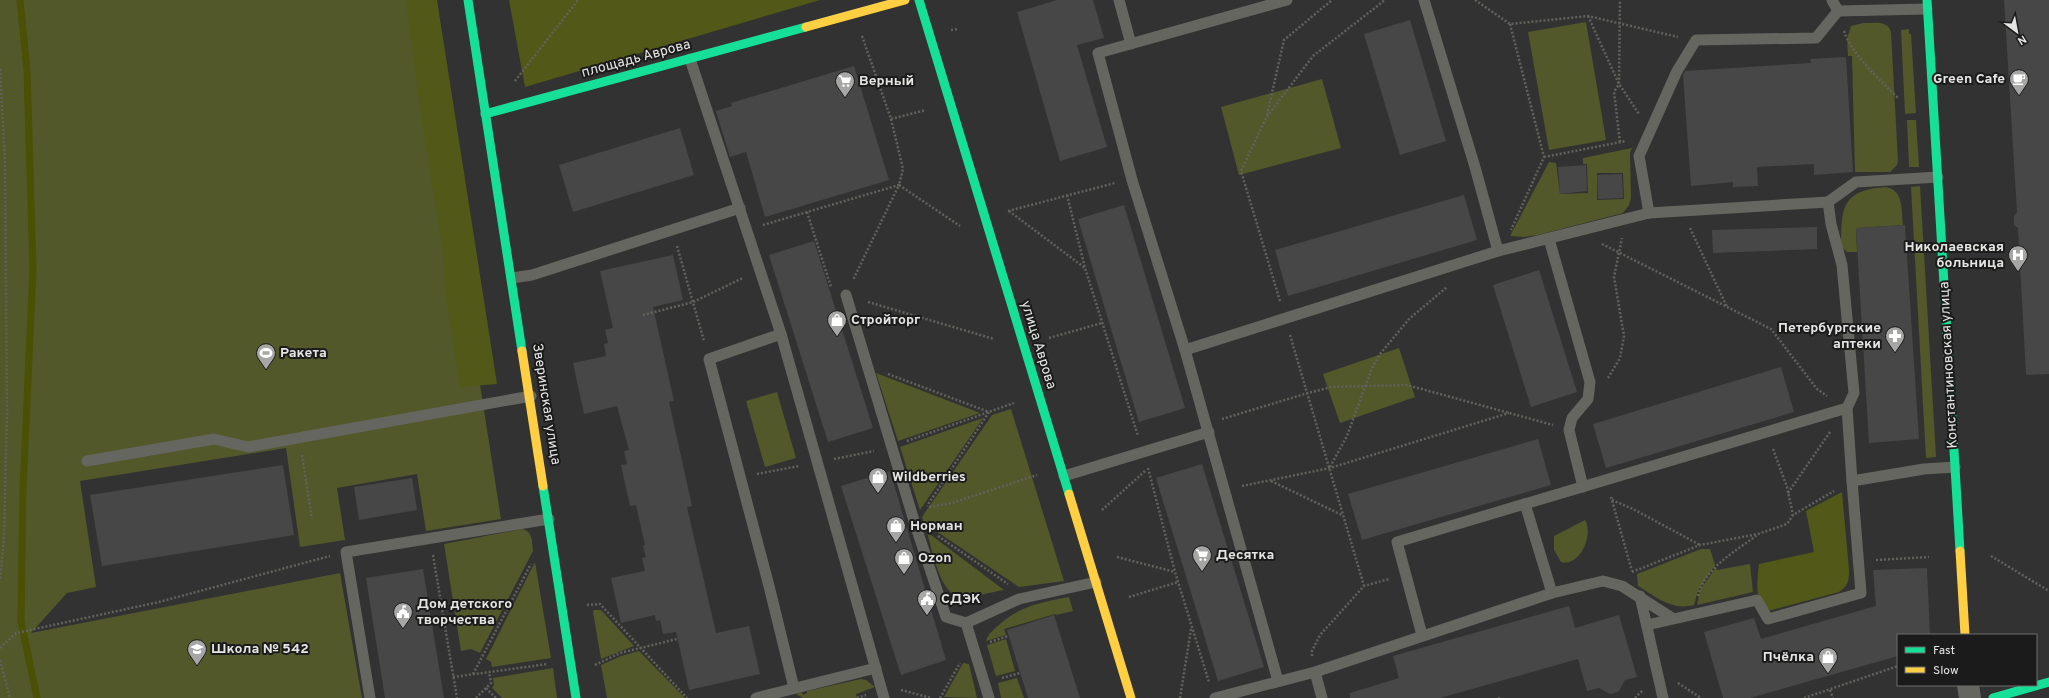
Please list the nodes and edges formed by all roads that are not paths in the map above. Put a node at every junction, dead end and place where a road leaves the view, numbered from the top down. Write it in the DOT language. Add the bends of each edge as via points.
graph roads {
  1 [pos="468,0"];
  2 [pos="905,0"];
  3 [pos="919,0"];
  4 [pos="1120,0"];
  5 [pos="1287,0"];
  6 [pos="1424,0"];
  7 [pos="1832,0"];
  8 [pos="1927,4"];
  9 [pos="1838,11"];
  10 [pos="1131,44"];
  11 [pos="690,59"];
  12 [pos="485,114"];
  13 [pos="1938,177"];
  14 [pos="1828,202"];
  15 [pos="740,208"];
  16 [pos="1649,213"];
  17 [pos="1549,239"];
  18 [pos="1498,251"];
  19 [pos="512,278"];
  20 [pos="846,295"];
  21 [pos="781,334"];
  22 [pos="1185,350"];
  23 [pos="531,396"];
  24 [pos="1847,408"];
  25 [pos="1209,432"];
  26 [pos="87,461"];
  27 [pos="1955,467"];
  28 [pos="1064,476"];
  29 [pos="1852,481"];
  30 [pos="1582,487"];
  31 [pos="1525,504"];
  32 [pos="550,519"];
  33 [pos="1096,582"];
  34 [pos="1552,593"];
  35 [pos="1640,596"];
  36 [pos="1672,618"];
  37 [pos="966,623"];
  38 [pos="1647,625"];
  39 [pos="1422,634"];
  40 [pos="1965,634"];
  41 [pos="876,668"];
  42 [pos="1315,672"];
  43 [pos="1278,682"];
  44 [pos="2049,682"];
  45 [pos="2037,685"];
  46 [pos="1968,686"];
  47 [pos="2035,686"];
  48 [pos="794,688"];
  49 [pos="370,698"];
  50 [pos="576,698"];
  51 [pos="756,698"];
  52 [pos="884,698"];
  53 [pos="989,698"];
  54 [pos="1131,698"];
  55 [pos="1215,698"];
  56 [pos="1322,698"];
  57 [pos="1662,698"];
  58 [pos="1970,698"];
  59 [pos="1993,698"];
  1 -- 12 [label="street"];
  2 -- 11 [label="street, площадь Аврова"];
  3 -- 28 [label="street, улица Аврова"];
  4 -- 10 [label="lane"];
  5 -- 10 [label="lane"];
  6 -- 18 [label="lane"];
  7 -- 9 [label="lane"];
  8 -- 9 [label="lane"];
  8 -- 13 [label="street, Константиновская улица"];
  9 -- 16 [label="lane" via="1816,38 1696,40 1677,71 1639,156"];
  10 -- 22 [label="lane" via="1098,53 1132,180"];
  11 -- 12 [label="street, площадь Аврова"];
  11 -- 15 [label="lane"];
  12 -- 19 [label="street, Зверинская улица"];
  13 -- 14 [label="lane" via="1856,182"];
  13 -- 27 [label="street, Константиновская улица"];
  14 -- 16 [label="lane"];
  14 -- 24 [label="lane" via="1842,265 1854,385 1854,393"];
  15 -- 19 [label="lane" via="532,275"];
  15 -- 21 [label="lane"];
  16 -- 17 [label="lane"];
  17 -- 18 [label="lane"];
  17 -- 30 [label="lane" via="1590,382 1588,399 1572,418 1570,430"];
  18 -- 22 [label="lane"];
  19 -- 23 [label="street, Зверинская улица"];
  20 -- 37 [label="lane" via="914,524 946,617"];
  21 -- 41 [label="lane"];
  21 -- 48 [label="lane" via="709,359"];
  22 -- 25 [label="lane"];
  23 -- 26 [label="lane" via="248,447 214,439"];
  23 -- 32 [label="street, Зверинская улица"];
  24 -- 29 [label="lane"];
  24 -- 30 [label="lane"];
  25 -- 28 [label="lane"];
  25 -- 43 [label="lane"];
  27 -- 29 [label="lane" via="1924,469"];
  27 -- 40 [label="street, Константиновская улица"];
  28 -- 33 [label="street, улица Аврова"];
  29 -- 36 [label="lane" via="1861,593 1768,620 1757,600"];
  30 -- 31 [label="lane"];
  31 -- 34 [label="lane"];
  31 -- 39 [label="lane" via="1397,542"];
  32 -- 49 [label="lane" via="346,552"];
  32 -- 50 [label="street, Зверинская улица"];
  33 -- 37 [label="lane" via="1019,599"];
  33 -- 54 [label="street, улица Аврова"];
  34 -- 35 [label="lane" via="1603,581 1622,586"];
  34 -- 39 [label="lane"];
  35 -- 36 [label="lane"];
  35 -- 38 [label="lane"];
  36 -- 38 [label="lane"];
  37 -- 53 [label="lane"];
  38 -- 57 [label="lane"];
  39 -- 42 [label="lane"];
  41 -- 48 [label="lane"];
  41 -- 52 [label="lane"];
  42 -- 43 [label="lane"];
  42 -- 56 [label="lane"];
  43 -- 55 [label="lane"];
  44 -- 45 [label="street"];
  46 -- 58 [label="street"];
  47 -- 59 [label="street"];
  48 -- 51 [label="lane"];
}
